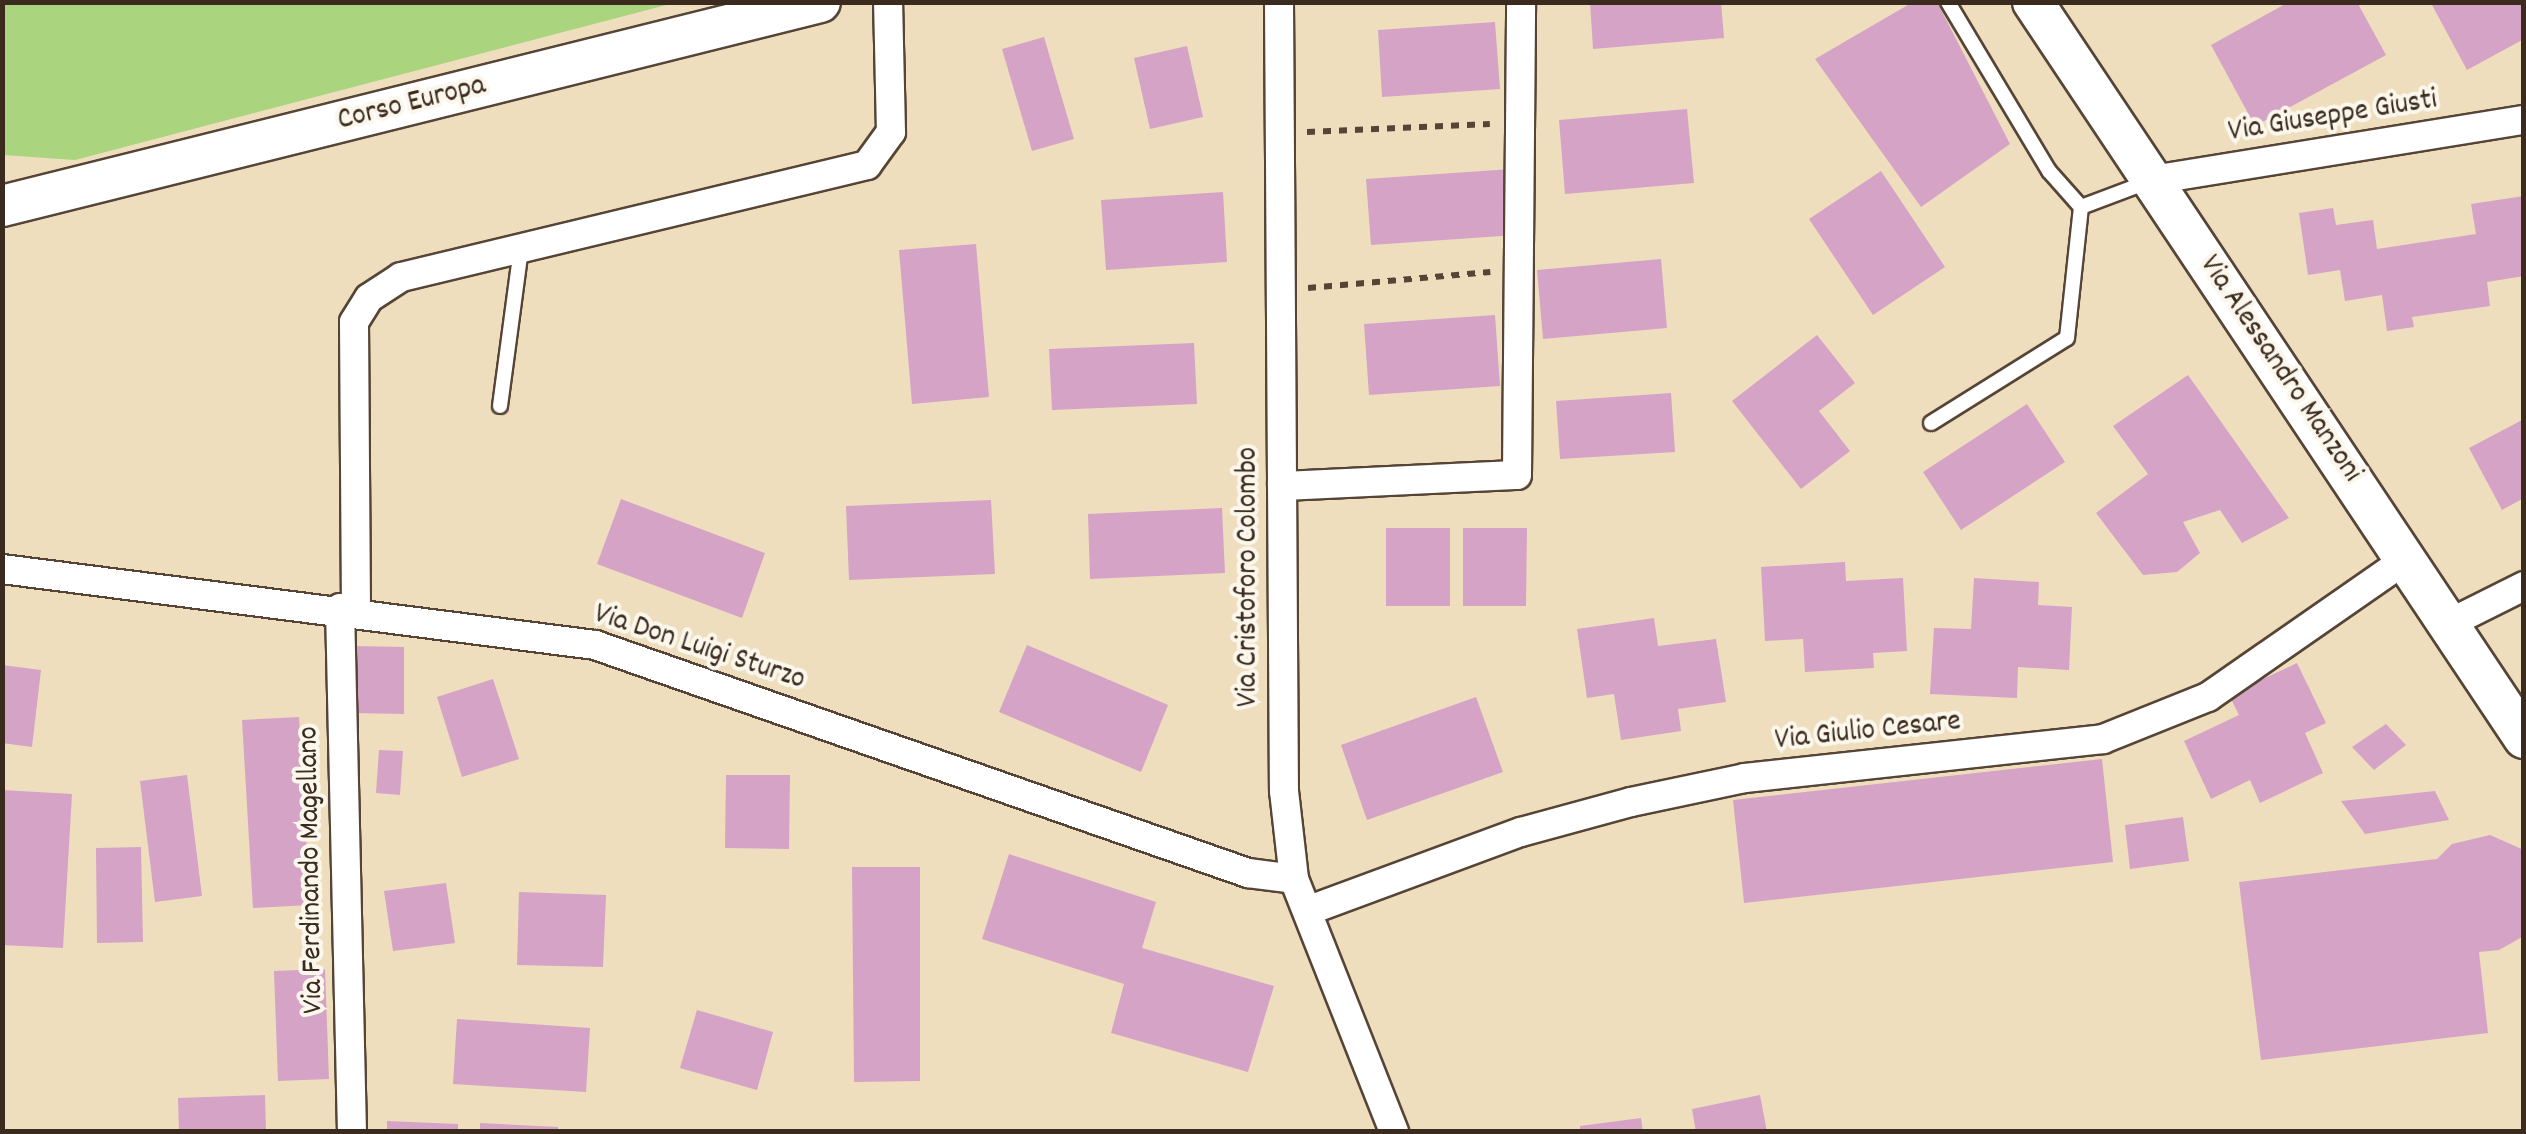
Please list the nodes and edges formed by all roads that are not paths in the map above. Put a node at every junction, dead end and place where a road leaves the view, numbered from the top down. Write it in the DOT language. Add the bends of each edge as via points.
graph roads {
  1 [pos="820,2"];
  2 [pos="888,2"];
  3 [pos="1279,2"];
  4 [pos="1948,2"];
  5 [pos="2033,2"];
  6 [pos="1521,6"];
  7 [pos="2524,120"];
  8 [pos="2152,180"];
  9 [pos="2,206"];
  10 [pos="2081,208"];
  11 [pos="522,250"];
  12 [pos="500,406"];
  13 [pos="1931,422"];
  14 [pos="1282,486"];
  15 [pos="2405,560"];
  16 [pos="2,569"];
  17 [pos="2524,586"];
  18 [pos="348,609"];
  19 [pos="2448,624"];
  20 [pos="2524,738"];
  21 [pos="1294,879"];
  22 [pos="1308,911"];
  23 [pos="352,1132"];
  24 [pos="1394,1132"];
  1 -- 9 [label="main road, Corso Europa"];
  2 -- 11 [label="street, Via Ferdinando Magellano" via="891,132 868,165"];
  3 -- 14 [label="street, Via Cristoforo Colombo"];
  4 -- 10 [label="lane" via="2049,171"];
  5 -- 8 [label="main road, Via Alessandro Manzoni"];
  6 -- 14 [label="street" via="1517,475"];
  7 -- 8 [label="street, Via Giuseppe Giusti"];
  8 -- 10 [label="lane"];
  8 -- 15 [label="main road, Via Alessandro Manzoni"];
  10 -- 13 [label="lane" via="2067,338"];
  11 -- 12 [label="lane"];
  11 -- 18 [label="street, Via Ferdinando Magellano" via="400,277 369,298 354,322"];
  14 -- 21 [label="street, Via Cristoforo Colombo" via="1284,791"];
  15 -- 19 [label="main road, Via Alessandro Manzoni"];
  15 -- 22 [label="street, Via Giulio Cesare" via="2208,697 2104,738 1746,778 1631,802 1521,832"];
  16 -- 18 [label="street, Via Don Luigi Sturzo"];
  17 -- 19 [label="street"];
  18 -- 21 [label="street, Via Don Luigi Sturzo" via="595,645 1248,873"];
  18 -- 23 [label="street, Via Ferdinando Magellano"];
  19 -- 20 [label="main road, Via Alessandro Manzoni"];
  21 -- 22 [label="street, Via Cristoforo Colombo"];
  22 -- 24 [label="street, Via Cristoforo Colombo"];
}
